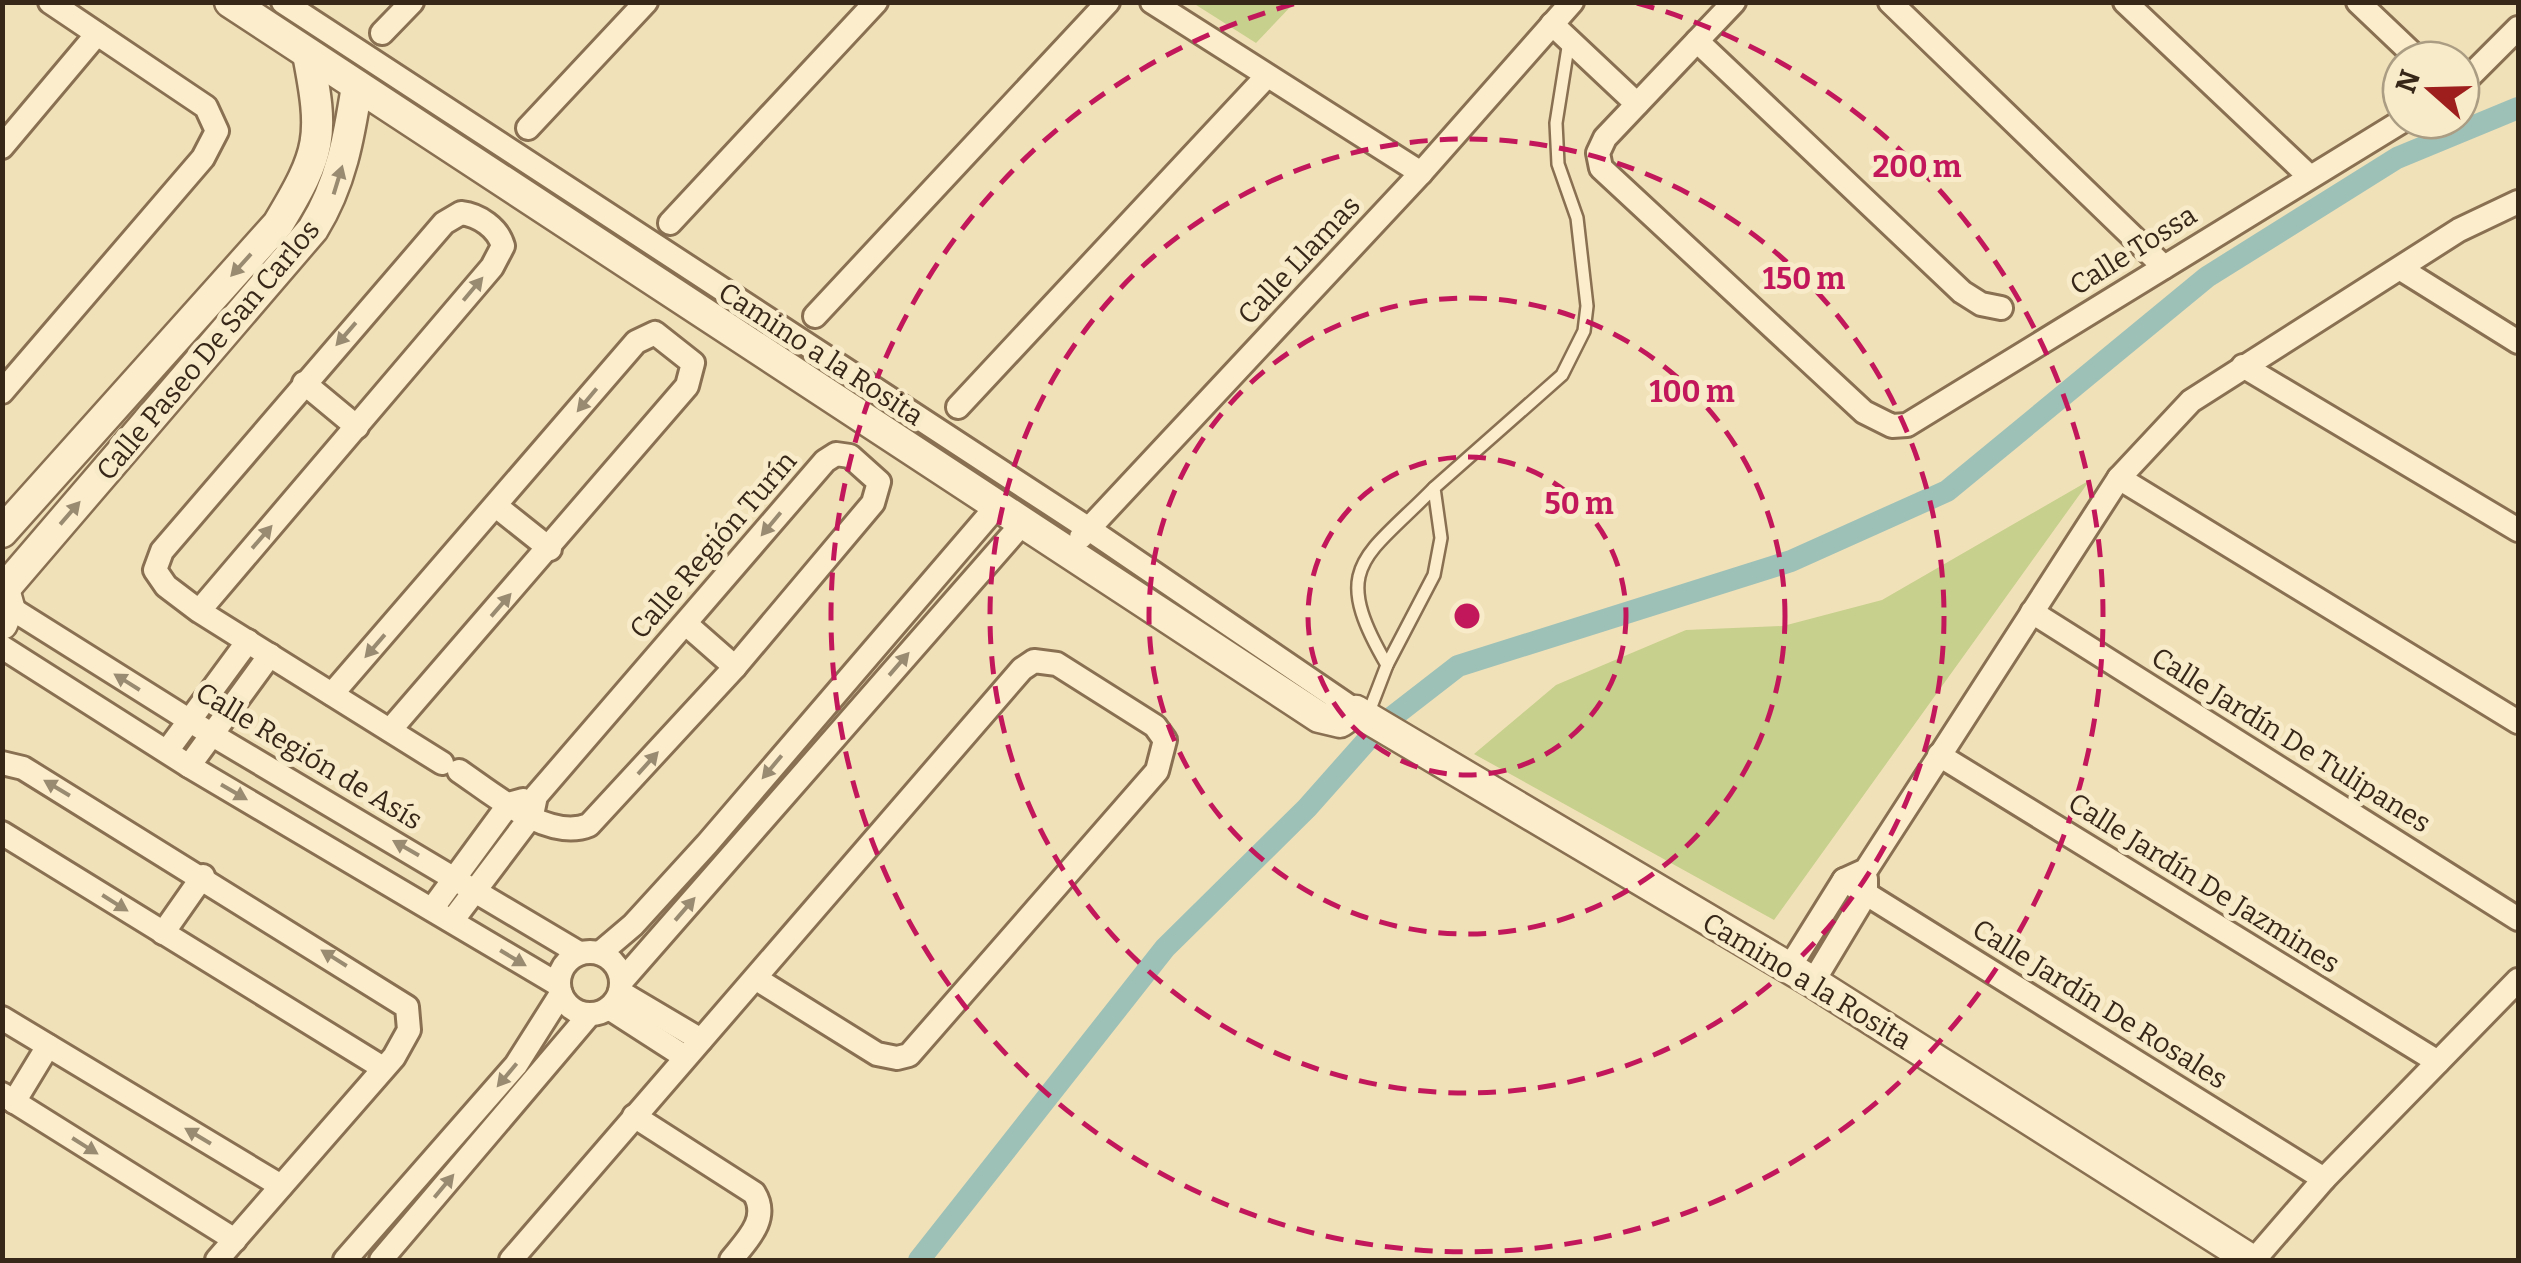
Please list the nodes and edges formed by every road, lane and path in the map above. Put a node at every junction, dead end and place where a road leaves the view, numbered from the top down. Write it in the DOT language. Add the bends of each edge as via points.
graph roads {
  1 [pos="50,2"];
  2 [pos="230,2"];
  3 [pos="282,2"];
  4 [pos="412,2"];
  5 [pos="646,2"];
  6 [pos="876,2"];
  7 [pos="1108,2"];
  8 [pos="1152,2"];
  9 [pos="1572,2"];
  10 [pos="1734,2"];
  11 [pos="1890,2"];
  12 [pos="2126,2"];
  13 [pos="2368,6"];
  14 [pos="2518,28"];
  15 [pos="1561,32"];
  16 [pos="382,33"];
  17 [pos="98,34"];
  18 [pos="2401,40"];
  19 [pos="1697,41"];
  20 [pos="308,54"];
  21 [pos="2481,65"];
  22 [pos="1266,76"];
  23 [pos="357,86"];
  24 [pos="1637,104"];
  25 [pos="528,128"];
  26 [pos="2381,134"];
  27 [pos="2,146"];
  28 [pos="1421,173"];
  29 [pos="2310,177"];
  30 [pos="2518,202"];
  31 [pos="670,223"];
  32 [pos="2164,266"];
  33 [pos="2401,269"];
  34 [pos="2000,308"];
  35 [pos="815,316"];
  36 [pos="2518,342"];
  37 [pos="2243,366"];
  38 [pos="304,382"];
  39 [pos="2,392"];
  40 [pos="958,407"];
  41 [pos="357,426"];
  42 [pos="2119,478"];
  43 [pos="1434,488"];
  44 [pos="496,506"];
  45 [pos="996,508"];
  46 [pos="1021,525"];
  47 [pos="1089,529"];
  48 [pos="2518,530"];
  49 [pos="2,532"];
  50 [pos="550,549"];
  51 [pos="1065,554"];
  52 [pos="5,600"];
  53 [pos="199,611"];
  54 [pos="2032,612"];
  55 [pos="686,624"];
  56 [pos="248,641"];
  57 [pos="2,647"];
  58 [pos="270,655"];
  59 [pos="1387,665"];
  60 [pos="735,666"];
  61 [pos="332,694"];
  62 [pos="1367,718"];
  63 [pos="189,721"];
  64 [pos="2518,722"];
  65 [pos="390,730"];
  66 [pos="211,734"];
  67 [pos="796,739"];
  68 [pos="167,752"];
  69 [pos="1939,755"];
  70 [pos="817,758"];
  71 [pos="2,763"];
  72 [pos="189,766"];
  73 [pos="509,804"];
  74 [pos="534,806"];
  75 [pos="2,834"];
  76 [pos="203,876"];
  77 [pos="1859,881"];
  78 [pos="466,883"];
  79 [pos="442,915"];
  80 [pos="2518,919"];
  81 [pos="164,933"];
  82 [pos="590,953"];
  83 [pos="1801,975"];
  84 [pos="755,978"];
  85 [pos="2518,980"];
  86 [pos="560,990"];
  87 [pos="610,999"];
  88 [pos="2,1018"];
  89 [pos="48,1046"];
  90 [pos="693,1048"];
  91 [pos="2438,1062"];
  92 [pos="383,1068"];
  93 [pos="8,1098"];
  94 [pos="634,1116"];
  95 [pos="2324,1179"];
  96 [pos="281,1186"];
  97 [pos="235,1240"];
  98 [pos="2237,1257"];
  99 [pos="217,1260"];
  100 [pos="345,1260"];
  101 [pos="381,1260"];
  102 [pos="510,1260"];
  103 [pos="731,1260"];
  1 -- 17 [label="street"];
  2 -- 20 [label="street"];
  3 -- 47 [label="street, Camino a la Rosita"];
  4 -- 16 [label="street"];
  5 -- 25 [label="street"];
  6 -- 31 [label="street"];
  7 -- 35 [label="street"];
  8 -- 22 [label="street"];
  9 -- 15 [label="street, Calle Llamas"];
  10 -- 19 [label="street"];
  11 -- 32 [label="street"];
  12 -- 29 [label="street"];
  13 -- 18 [label="street"];
  14 -- 21 [label="street"];
  15 -- 24 [label="street"];
  15 -- 28 [label="street, Calle Llamas"];
  15 -- 43 [label="lane" via="1558,164 1577,218 1584,331 1562,375"];
  17 -- 27 [label="street"];
  17 -- 39 [label="street" via="206,107 217,131 203,158"];
  19 -- 24 [label="street"];
  19 -- 34 [label="street" via="1962,292"];
  20 -- 23 [label="street, Camino a la Rosita"];
  20 -- 49 [label="street, Calle Paseo De San Carlos, one-way" via="319,142 278,224"];
  22 -- 28 [label="street"];
  22 -- 40 [label="street"];
  23 -- 45 [label="street, Camino a la Rosita"];
  52 -- 23 [label="street, Calle Paseo De San Carlos, one-way" via="313,228 340,171"];
  24 -- 32 [label="street, Calle Tossa" via="1598,153 1608,178 1864,412 1892,426 1907,424"];
  26 -- 29 [label="street, Calle Tossa"];
  28 -- 47 [label="street, Calle Llamas"];
  29 -- 32 [label="street, Calle Tossa"];
  30 -- 33 [label="street" via="2459,230"];
  33 -- 36 [label="street"];
  33 -- 37 [label="street"];
  37 -- 42 [label="street" via="2191,400"];
  37 -- 48 [label="street"];
  38 -- 41 [label="street"];
  41 -- 38 [label="street, one-way" via="499,256 500,238 478,217 461,213 444,222"];
  38 -- 53 [label="street" via="156,559 159,580"];
  53 -- 41 [label="street, one-way"];
  42 -- 54 [label="street"];
  42 -- 64 [label="street"];
  43 -- 59 [label="lane" via="1441,538 1434,575"];
  43 -- 59 [label="lane" via="1361,562 1354,587 1361,622"];
  44 -- 50 [label="street"];
  50 -- 44 [label="street, one-way" via="687,386 694,370 688,356 655,333 636,342"];
  44 -- 61 [label="street, one-way"];
  45 -- 46 [label="street, Camino a la Rosita"];
  45 -- 67 [label="street"];
  46 -- 51 [label="street, Camino a la Rosita"];
  70 -- 46 [label="street, one-way"];
  47 -- 51 [label="street, Calle Llamas"];
  47 -- 62 [label="street, Camino a la Rosita"];
  65 -- 50 [label="street, one-way"];
  51 -- 62 [label="street, Camino a la Rosita" via="1319,717"];
  63 -- 52 [label="street, Calle Región de Asís, one-way"];
  53 -- 56 [label="street"];
  54 -- 69 [label="street"];
  54 -- 80 [label="street, Calle Jardín De Tulipanes"];
  55 -- 60 [label="street"];
  60 -- 55 [label="street, Calle Región Turín, one-way" via="872,503 879,488 874,477 850,456 830,456"];
  55 -- 74 [label="street, Calle Región Turín"];
  56 -- 58 [label="street"];
  56 -- 63 [label="street, Calle Región de Asís"];
  57 -- 68 [label="street"];
  58 -- 61 [label="street"];
  58 -- 66 [label="street, Calle Región de Asís"];
  59 -- 62 [label="lane"];
  74 -- 60 [label="street, Calle Región Turín, one-way" via="578,830 600,816"];
  61 -- 65 [label="street"];
  62 -- 83 [label="street, Camino a la Rosita"];
  63 -- 66 [label="street, Calle Región de Asís"];
  63 -- 68 [label="street, Calle Región de Asís"];
  65 -- 73 [label="street"];
  66 -- 72 [label="street, Calle Región de Asís"];
  78 -- 66 [label="street, Calle Región de Asís, one-way"];
  67 -- 70 [label="street"];
  67 -- 82 [label="street, one-way" via="682,871"];
  68 -- 72 [label="street"];
  69 -- 77 [label="street"];
  69 -- 91 [label="street, Calle Jardín De Jazmines"];
  87 -- 70 [label="street, one-way"];
  76 -- 71 [label="street, one-way" via="24,768"];
  72 -- 79 [label="street, one-way"];
  73 -- 74 [label="street"];
  73 -- 78 [label="street"];
  74 -- 78 [label="street, Calle Región Turín"];
  75 -- 81 [label="street, one-way"];
  76 -- 81 [label="street"];
  92 -- 76 [label="street, one-way" via="409,1030 407,1007"];
  77 -- 83 [label="street"];
  77 -- 95 [label="street, Calle Jardín De Rosales"];
  78 -- 79 [label="street"];
  78 -- 82 [label="street, Calle Región de Asís"];
  79 -- 86 [label="street, one-way"];
  81 -- 92 [label="street"];
  82 -- 86 [label="street" via="568,961"];
  82 -- 87 [label="street" via="611,960"];
  83 -- 98 [label="street, Camino a la Rosita"];
  84 -- 84 [label="street" via="878,1054 909,1055 1156,770 1165,740 1155,726 1057,664 1034,661"];
  84 -- 90 [label="street"];
  85 -- 91 [label="street"];
  86 -- 87 [label="street" via="572,1009"];
  86 -- 100 [label="street, one-way" via="516,1065"];
  87 -- 90 [label="street"];
  101 -- 87 [label="street, one-way"];
  88 -- 89 [label="street"];
  89 -- 93 [label="street"];
  96 -- 89 [label="street, one-way"];
  90 -- 94 [label="street"];
  91 -- 95 [label="street"];
  92 -- 96 [label="street"];
  93 -- 97 [label="street, one-way"];
  94 -- 102 [label="street"];
  94 -- 103 [label="street" via="754,1193 762,1205 759,1221"];
  95 -- 98 [label="street"];
  96 -- 97 [label="street"];
  97 -- 99 [label="street"];
}
